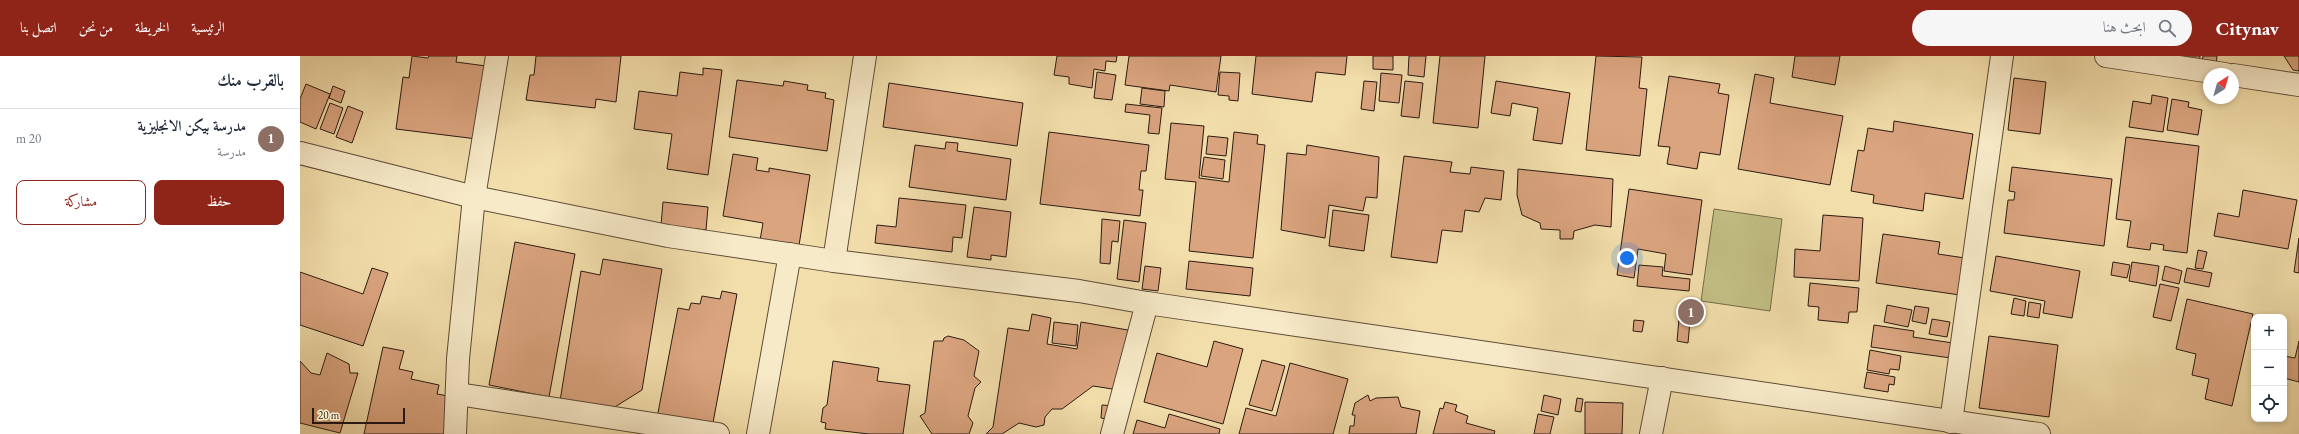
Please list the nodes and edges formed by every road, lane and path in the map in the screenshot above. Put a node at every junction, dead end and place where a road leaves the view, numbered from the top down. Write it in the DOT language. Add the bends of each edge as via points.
graph roads {
  1 [pos="497,56"];
  2 [pos="864,56"];
  3 [pos="2002,56"];
  4 [pos="2106,56"];
  5 [pos="2203,71"];
  6 [pos="2239,76"];
  7 [pos="2299,85"];
  8 [pos="300,153"];
  9 [pos="474,197"];
  10 [pos="790,254"];
  11 [pos="834,262"];
  12 [pos="1147,303"];
  13 [pos="1662,378"];
  14 [pos="458,394"];
  15 [pos="1951,422"];
  16 [pos="2010,432"];
  17 [pos="455,434"];
  18 [pos="718,434"];
  19 [pos="758,434"];
  20 [pos="1112,434"];
  21 [pos="1651,434"];
  22 [pos="2039,434"];
  1 -- 9 [label="street"];
  2 -- 11 [label="street"];
  3 -- 15 [label="street"];
  4 -- 5 [label="street"];
  6 -- 7 [label="street"];
  8 -- 9 [label="street"];
  9 -- 10 [label="street" via="668,236"];
  9 -- 14 [label="street" via="458,359"];
  10 -- 11 [label="street"];
  10 -- 19 [label="street"];
  11 -- 12 [label="street" via="1079,291"];
  12 -- 13 [label="street"];
  12 -- 20 [label="street"];
  13 -- 15 [label="street"];
  13 -- 21 [label="street"];
  14 -- 17 [label="street"];
  14 -- 18 [label="street"];
  15 -- 16 [label="street"];
  16 -- 22 [label="street"];
}
